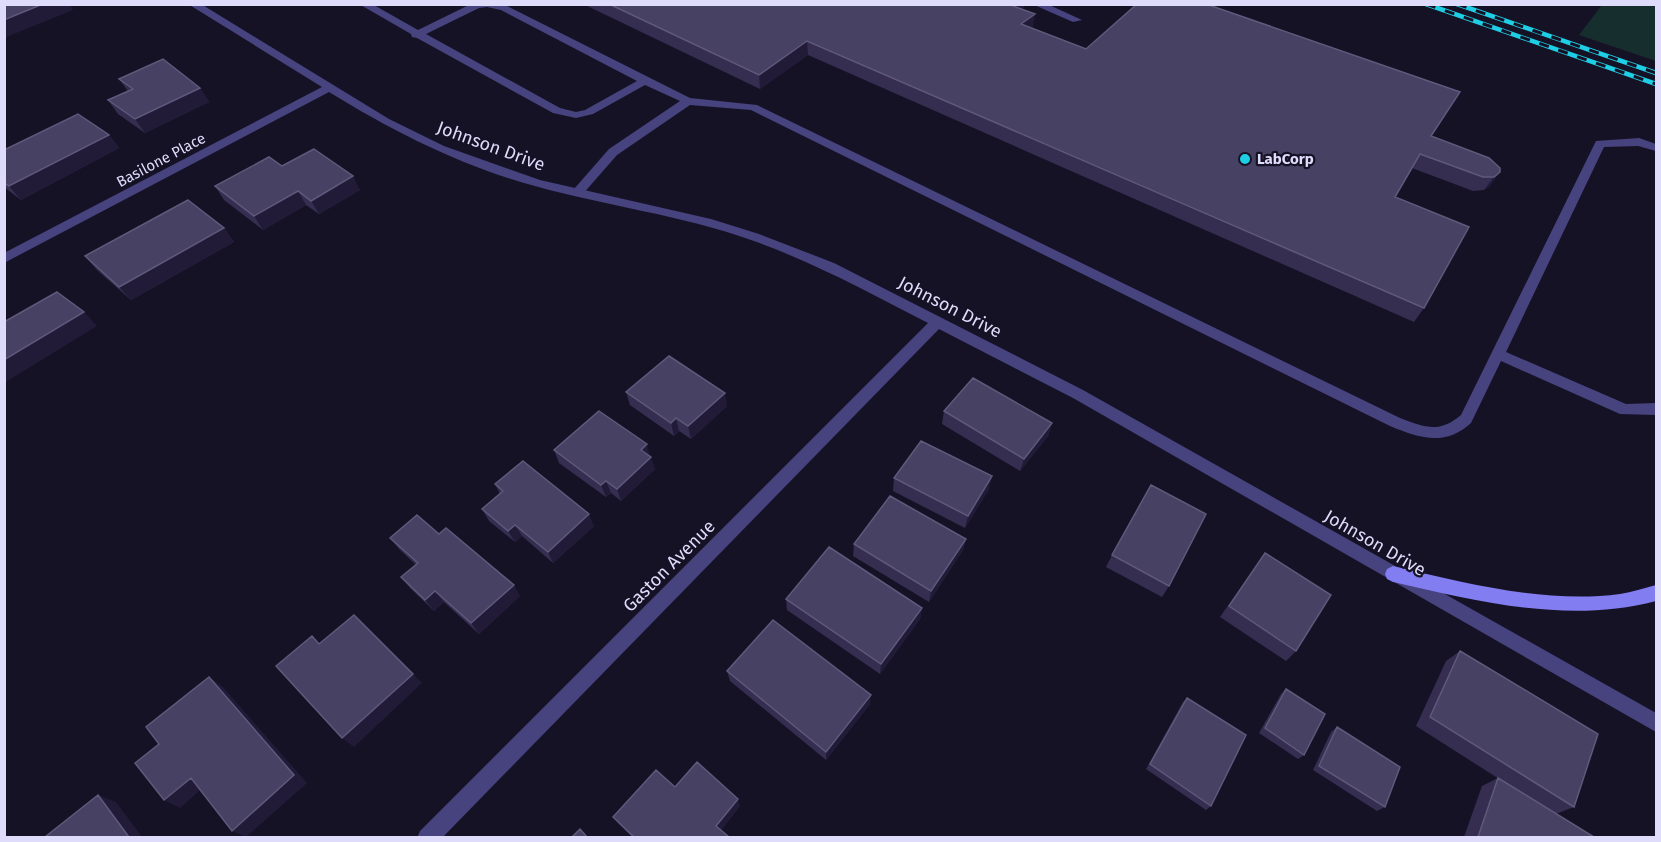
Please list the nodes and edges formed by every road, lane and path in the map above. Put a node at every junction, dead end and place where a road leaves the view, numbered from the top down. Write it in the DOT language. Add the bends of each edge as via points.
graph roads {
  1 [pos="193,4"];
  2 [pos="364,4"];
  3 [pos="489,4"];
  4 [pos="1037,4"];
  5 [pos="1077,20"];
  6 [pos="416,34"];
  7 [pos="645,81"];
  8 [pos="330,87"];
  9 [pos="688,101"];
  10 [pos="1656,148"];
  11 [pos="579,192"];
  12 [pos="4,259"];
  13 [pos="938,321"];
  14 [pos="1498,354"];
  15 [pos="1656,409"];
  16 [pos="1393,574"];
  17 [pos="1656,593"];
  18 [pos="1656,723"];
  19 [pos="427,837"];
  1 -- 8 [label="street, Johnson Drive"];
  2 -- 6 [label="street"];
  3 -- 6 [label="street" via="476,6"];
  3 -- 7 [label="street" via="504,8"];
  4 -- 5 [label="street"];
  6 -- 7 [label="street" via="557,111 576,115 589,112"];
  7 -- 9 [label="street"];
  8 -- 11 [label="street, Johnson Drive" via="440,149 537,183"];
  8 -- 12 [label="street, Basilone Place"];
  9 -- 11 [label="street" via="613,152"];
  9 -- 14 [label="street" via="753,107 1415,430 1447,433 1459,426"];
  10 -- 14 [label="street" via="1639,142 1600,144"];
  11 -- 13 [label="street, Johnson Drive" via="755,237 829,267"];
  13 -- 16 [label="street, Johnson Drive" via="1078,394"];
  13 -- 19 [label="street, Gaston Avenue"];
  14 -- 15 [label="street" via="1625,410"];
  16 -- 17 [label="street" via="1473,593 1574,603 1618,602"];
  16 -- 18 [label="street, Johnson Drive"];
}
